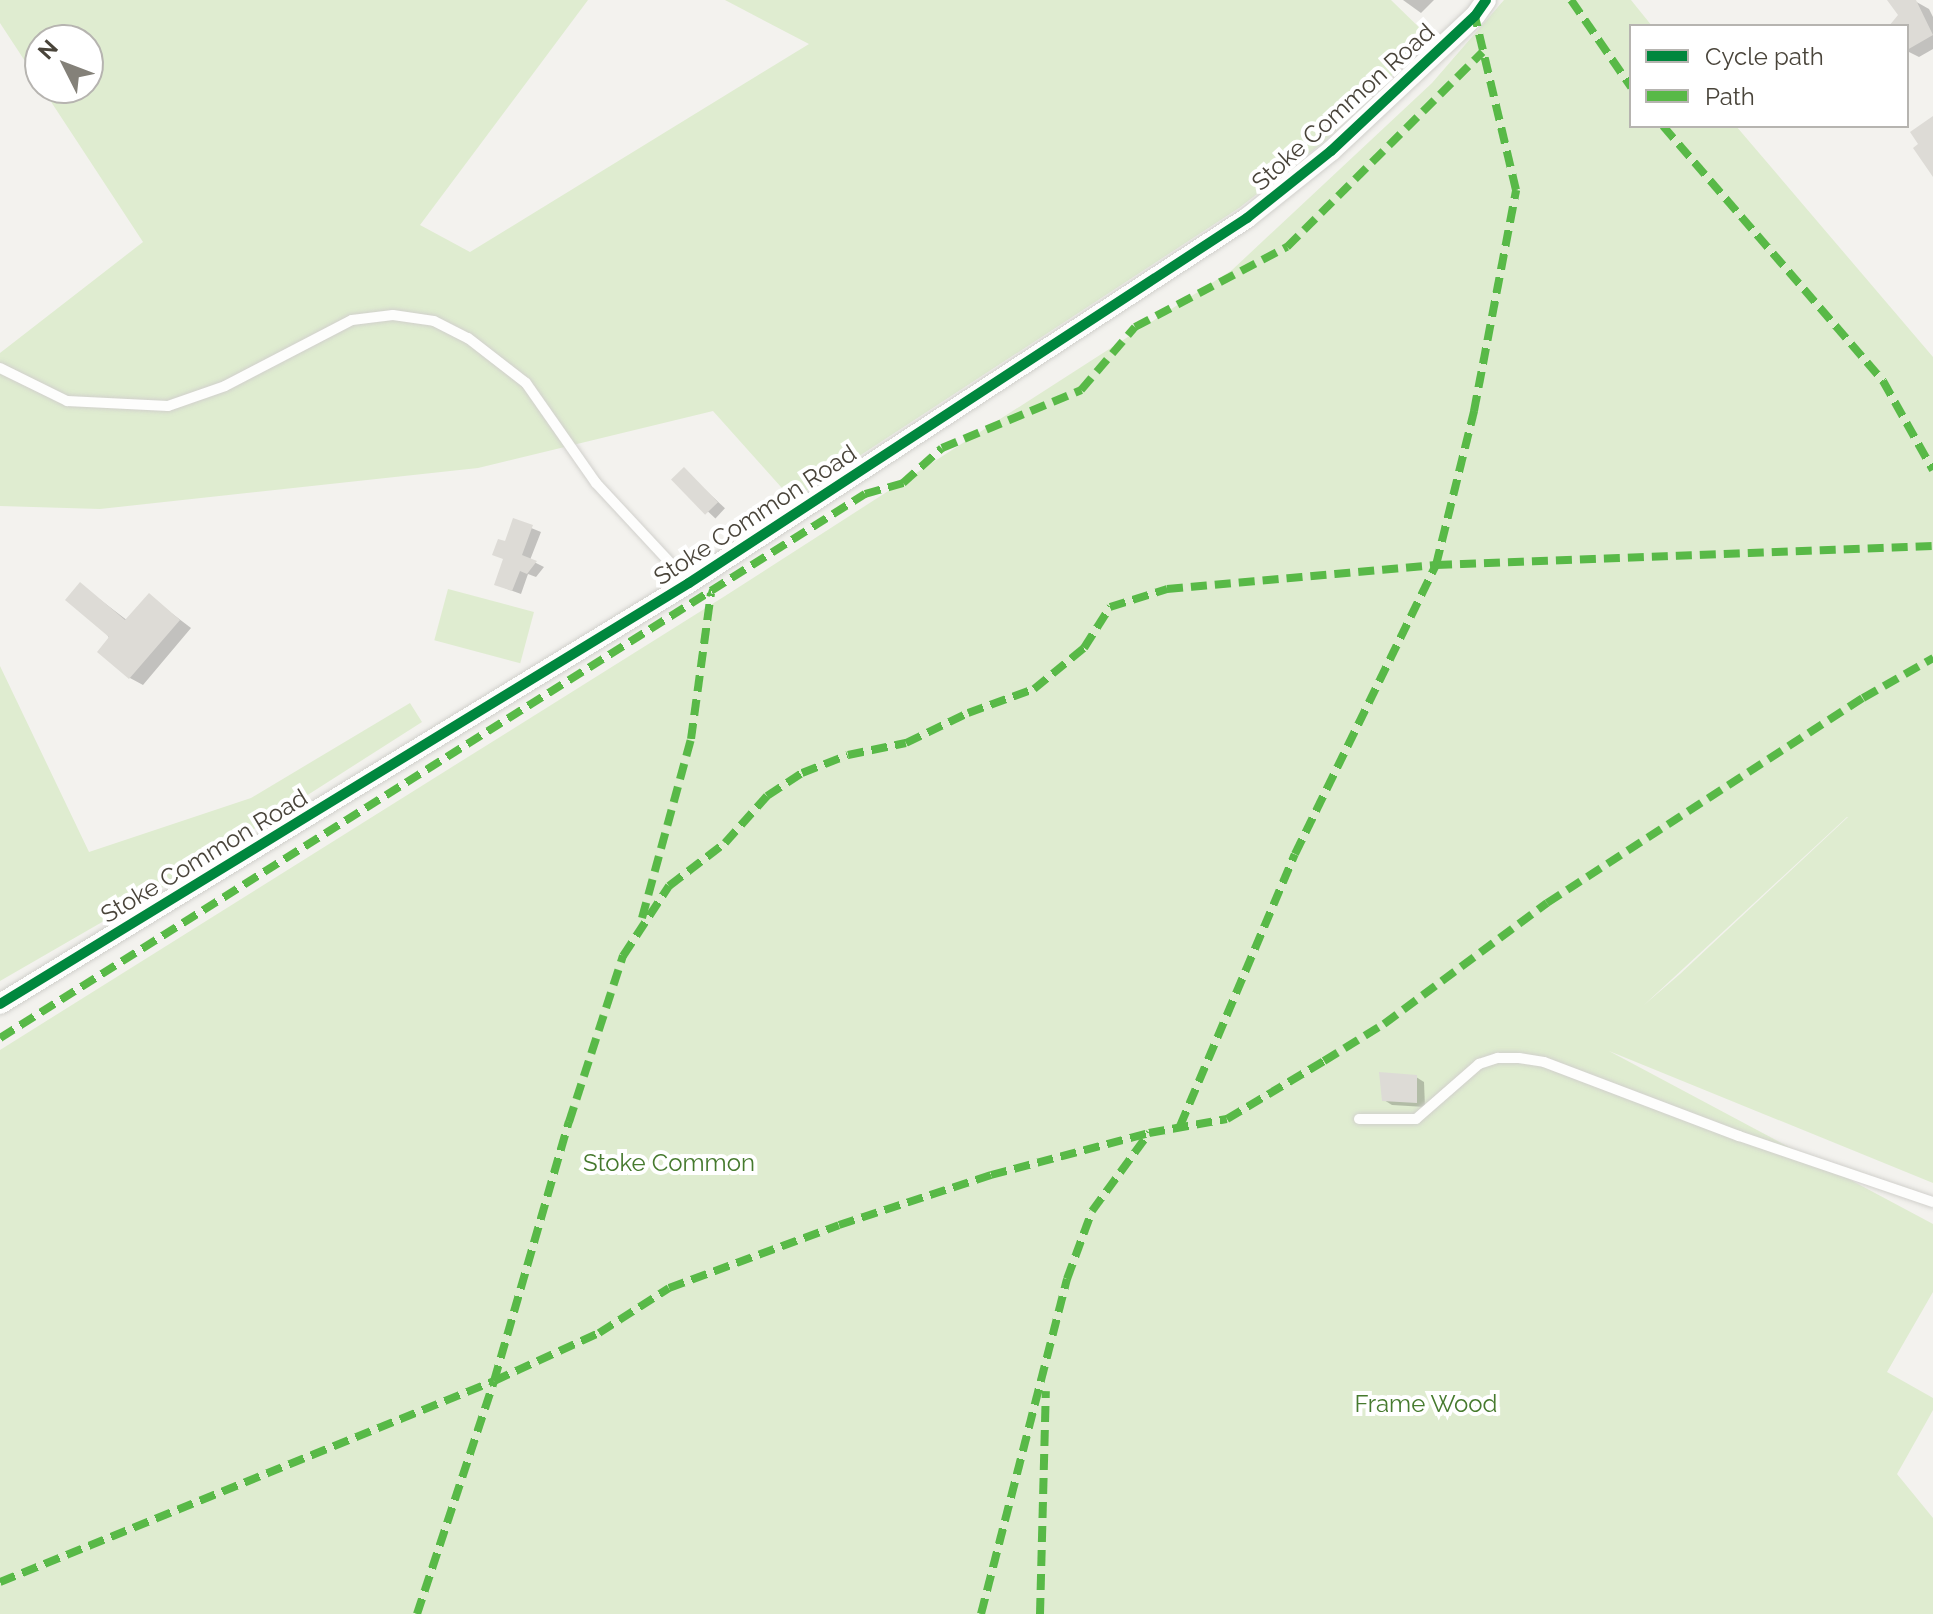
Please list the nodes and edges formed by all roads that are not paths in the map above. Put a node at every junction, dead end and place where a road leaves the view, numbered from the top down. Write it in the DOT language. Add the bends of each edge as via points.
graph roads {
  1 [pos="1486,0"];
  2 [pos="0,368"];
  3 [pos="689,583"];
  4 [pos="0,1004"];
  5 [pos="1359,1119"];
  6 [pos="1933,1202"];
  1 -- 3 [label="street, Stoke Common Road" via="1331,151 1247,218"];
  2 -- 3 [label="lane" via="67,401 168,406 225,386 352,320 393,315 434,321 468,338 526,383 596,483"];
  3 -- 4 [label="street, Stoke Common Road"];
  5 -- 6 [label="lane" via="1416,1119 1479,1064 1519,1058 1544,1062"];
}
